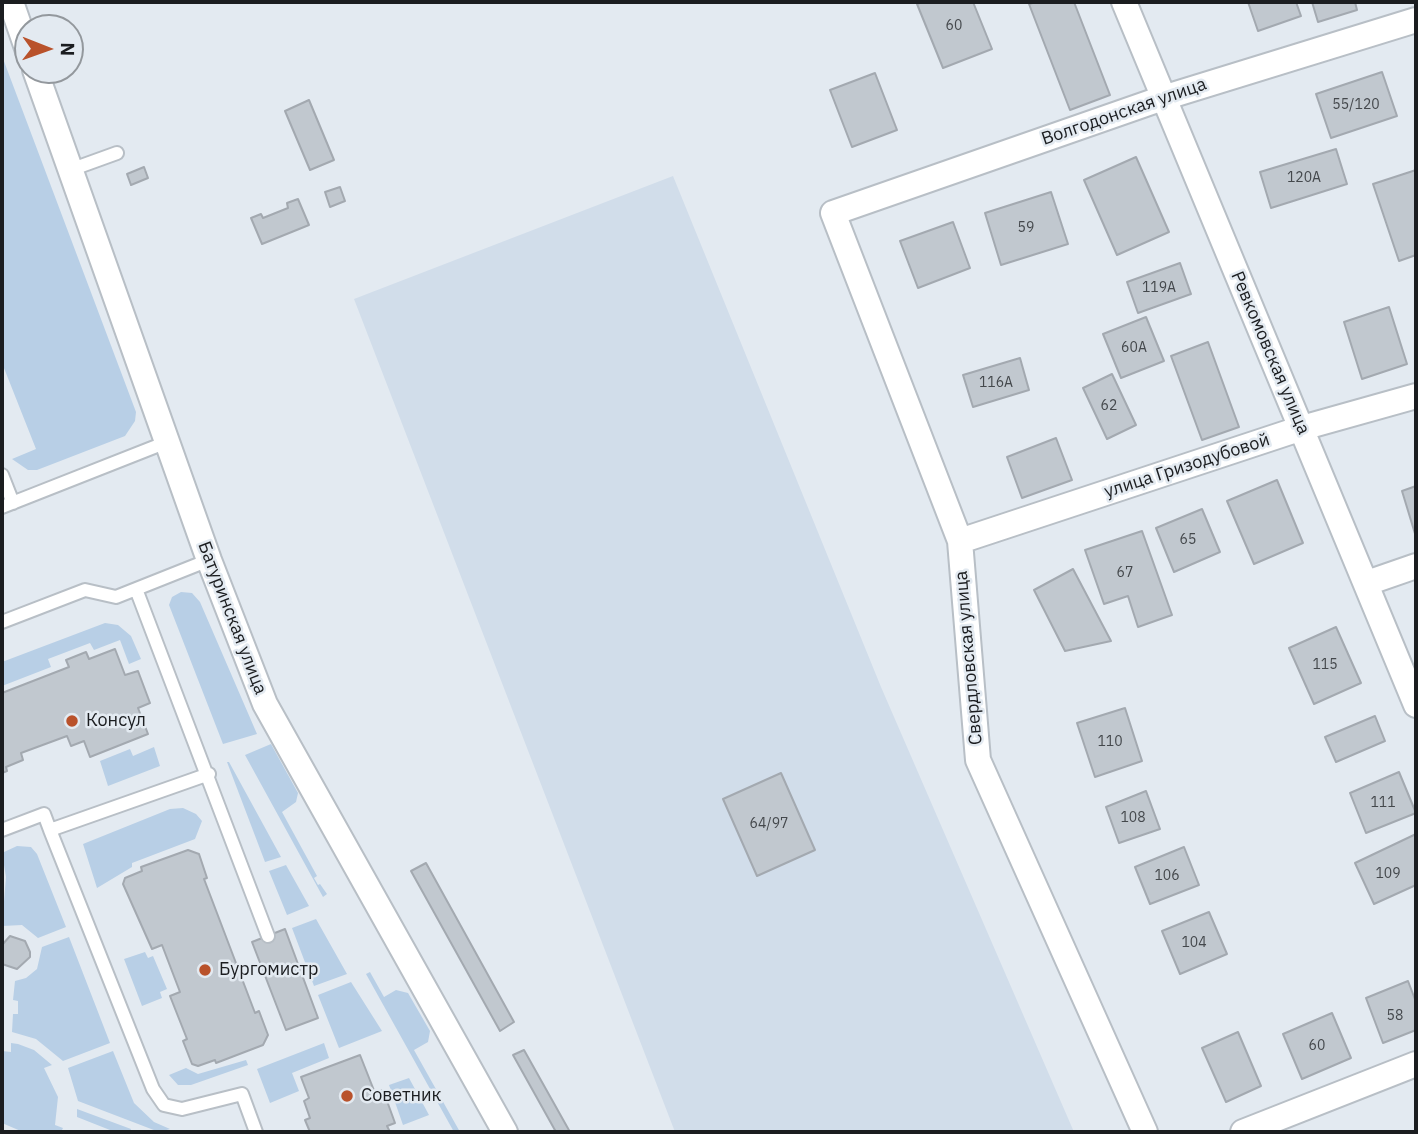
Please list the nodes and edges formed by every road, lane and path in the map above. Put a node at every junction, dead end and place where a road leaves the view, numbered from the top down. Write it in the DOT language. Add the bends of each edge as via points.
graph roads {
  1 [pos="1124,2"];
  2 [pos="1416,20"];
  3 [pos="40,84"];
  4 [pos="1163,98"];
  5 [pos="117,153"];
  6 [pos="70,170"];
  7 [pos="833,213"];
  8 [pos="1416,396"];
  9 [pos="1302,428"];
  10 [pos="167,442"];
  11 [pos="2,475"];
  12 [pos="7,505"];
  13 [pos="960,541"];
  14 [pos="209,560"];
  15 [pos="1416,566"];
  16 [pos="1367,583"];
  17 [pos="136,589"];
  18 [pos="2,622"];
  19 [pos="1416,705"];
  20 [pos="209,774"];
  21 [pos="2,830"];
  22 [pos="50,830"];
  23 [pos="268,936"];
  24 [pos="1416,1064"];
  25 [pos="256,1132"];
  26 [pos="505,1132"];
  27 [pos="1145,1132"];
  28 [pos="1243,1132"];
  1 -- 4 [label="street, Ревкомовская улица"];
  2 -- 4 [label="street, Волгодонская улица"];
  3 -- 6 [label="street, Батуринская улица"];
  4 -- 7 [label="street, Волгодонская улица"];
  4 -- 9 [label="street, Ревкомовская улица"];
  5 -- 6 [label="lane"];
  6 -- 10 [label="street, Батуринская улица"];
  7 -- 13 [label="street, Свердловская улица"];
  8 -- 9 [label="street, улица Гризодубовой"];
  9 -- 13 [label="street, улица Гризодубовой"];
  9 -- 16 [label="street, Ревкомовская улица"];
  10 -- 12 [label="lane"];
  10 -- 14 [label="street, Батуринская улица"];
  11 -- 12 [label="lane"];
  13 -- 27 [label="street, Свердловская улица" via="978,760"];
  14 -- 17 [label="lane"];
  14 -- 26 [label="street, Батуринская улица" via="265,704"];
  15 -- 16 [label="street"];
  16 -- 19 [label="street, Ревкомовская улица"];
  17 -- 18 [label="lane" via="116,597 86,590"];
  17 -- 20 [label="lane"];
  20 -- 22 [label="lane"];
  20 -- 23 [label="lane"];
  21 -- 22 [label="lane" via="44,814"];
  22 -- 25 [label="lane" via="153,1089 164,1105 182,1110 242,1094"];
  24 -- 28 [label="street"];
}
